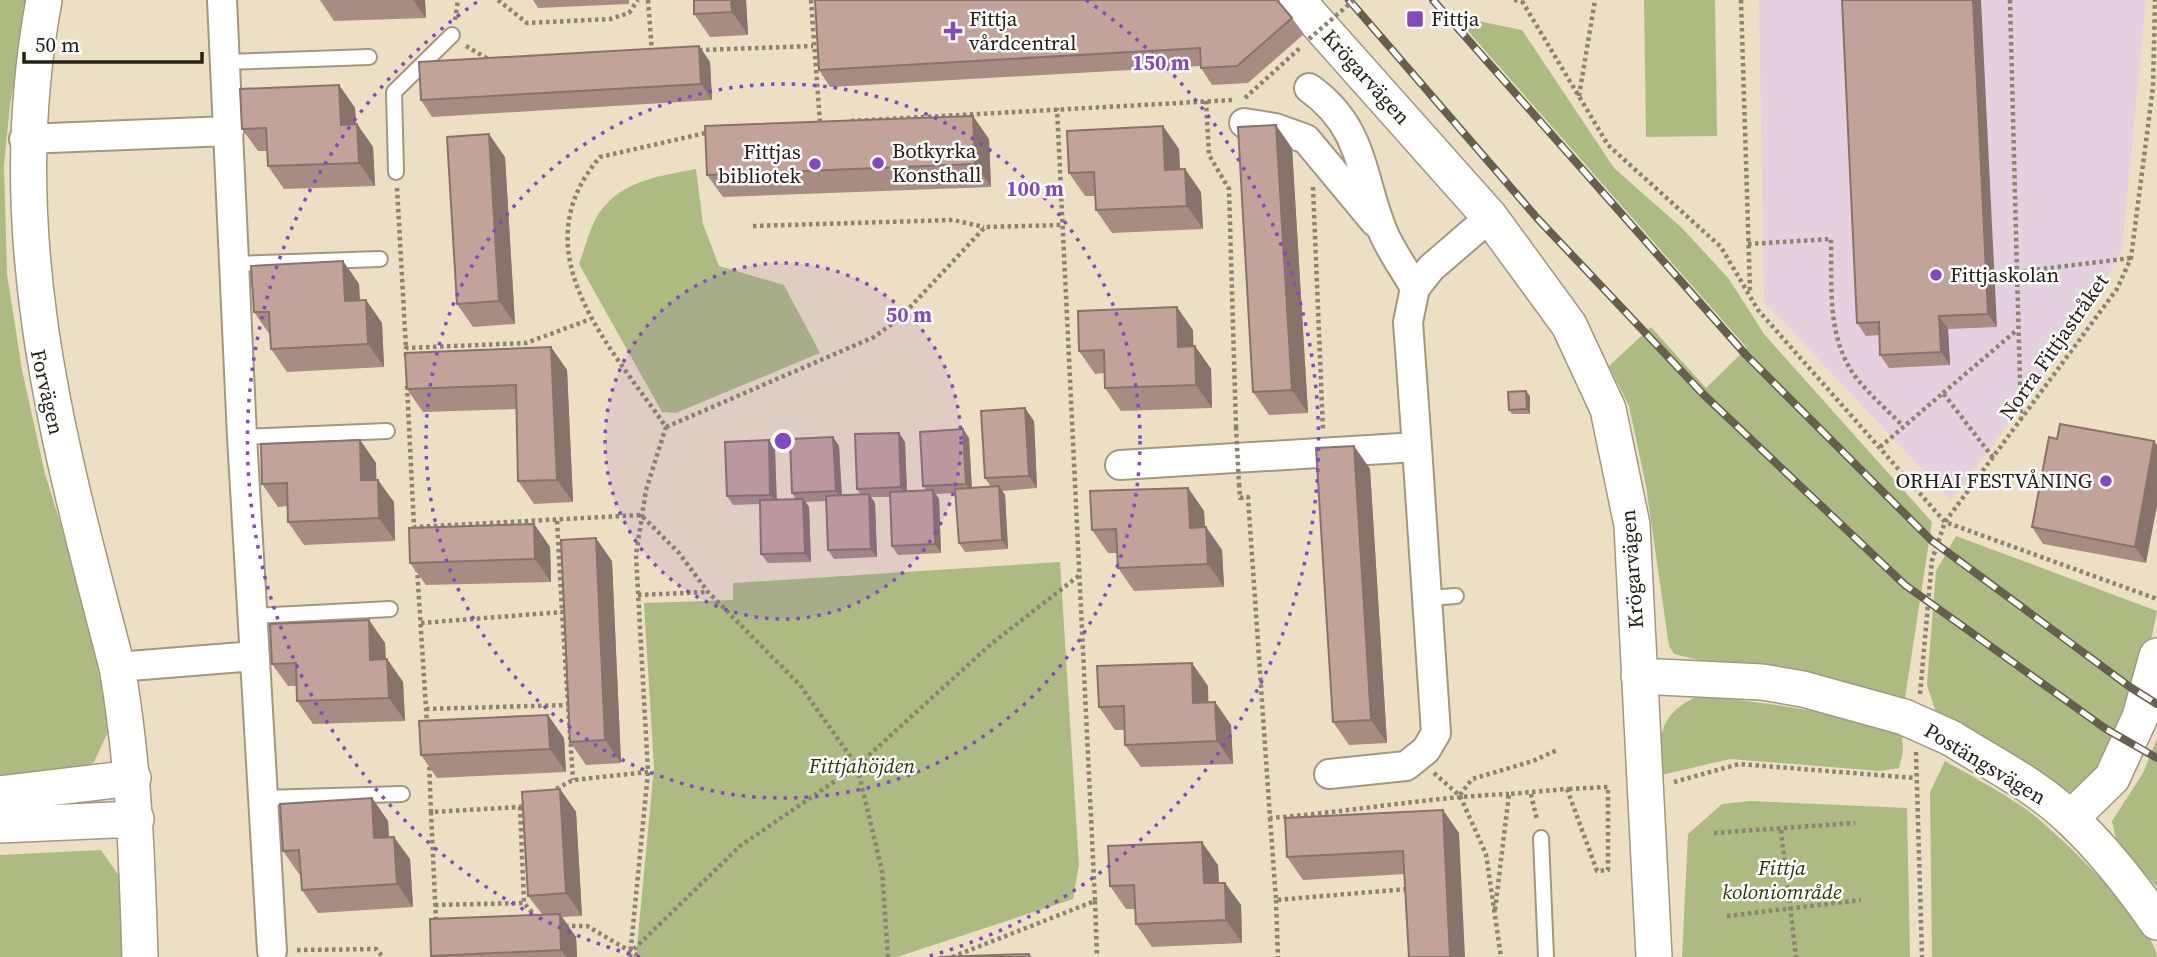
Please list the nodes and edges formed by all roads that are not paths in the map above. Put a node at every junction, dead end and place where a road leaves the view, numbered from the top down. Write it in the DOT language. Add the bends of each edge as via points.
graph roads {
  1 [pos="44,0"];
  2 [pos="222,0"];
  3 [pos="1297,0"];
  4 [pos="452,36"];
  5 [pos="369,57"];
  6 [pos="225,62"];
  7 [pos="1309,88"];
  8 [pos="1244,123"];
  9 [pos="229,131"];
  10 [pos="24,139"];
  11 [pos="396,172"];
  12 [pos="1490,216"];
  13 [pos="1383,233"];
  14 [pos="380,260"];
  15 [pos="234,264"];
  16 [pos="1415,288"];
  17 [pos="387,432"];
  18 [pos="242,437"];
  19 [pos="1417,447"];
  20 [pos="1121,465"];
  21 [pos="1456,596"];
  22 [pos="1428,598"];
  23 [pos="390,609"];
  24 [pos="253,617"];
  25 [pos="255,656"];
  26 [pos="2157,656"];
  27 [pos="117,667"];
  28 [pos="1639,676"];
  29 [pos="1329,774"];
  30 [pos="133,778"];
  31 [pos="0,794"];
  32 [pos="402,794"];
  33 [pos="263,798"];
  34 [pos="2071,818"];
  35 [pos="136,819"];
  36 [pos="0,825"];
  37 [pos="1541,838"];
  38 [pos="2157,922"];
  39 [pos="272,951"];
  40 [pos="140,957"];
  41 [pos="1546,957"];
  42 [pos="1654,957"];
  1 -- 10 [label="street, Forvägen"];
  2 -- 6 [label="street"];
  3 -- 12 [label="street, Krögarvägen"];
  4 -- 11 [label="lane" via="394,92"];
  5 -- 6 [label="lane"];
  6 -- 9 [label="street"];
  7 -- 13 [label="street" via="1327,101 1351,134"];
  8 -- 13 [label="street" via="1306,139"];
  9 -- 10 [label="street"];
  9 -- 15 [label="street"];
  10 -- 27 [label="street, Forvägen" via="24,253 36,343"];
  12 -- 16 [label="street"];
  12 -- 28 [label="street, Krögarvägen" via="1569,325 1608,409 1632,525"];
  13 -- 16 [label="street"];
  14 -- 15 [label="lane"];
  15 -- 18 [label="street"];
  16 -- 19 [label="street" via="1408,322"];
  17 -- 18 [label="lane"];
  18 -- 24 [label="street"];
  19 -- 20 [label="street"];
  19 -- 22 [label="street"];
  21 -- 22 [label="lane"];
  22 -- 29 [label="street" via="1436,733 1432,742 1406,766"];
  23 -- 24 [label="lane"];
  24 -- 25 [label="street"];
  25 -- 27 [label="street"];
  25 -- 33 [label="street"];
  26 -- 34 [label="street" via="2140,717 2112,778"];
  27 -- 30 [label="street, Forvägen"];
  28 -- 34 [label="street, Postängsvägen, bridge" via="1762,682 1912,704 1951,738"];
  28 -- 42 [label="street, Krögarvägen"];
  30 -- 31 [label="street"];
  30 -- 35 [label="street, Forvägen"];
  32 -- 33 [label="lane"];
  33 -- 39 [label="street"];
  34 -- 38 [label="street, Postängsvägen"];
  35 -- 36 [label="street"];
  35 -- 40 [label="street, Forvägen"];
  37 -- 41 [label="lane"];
}
